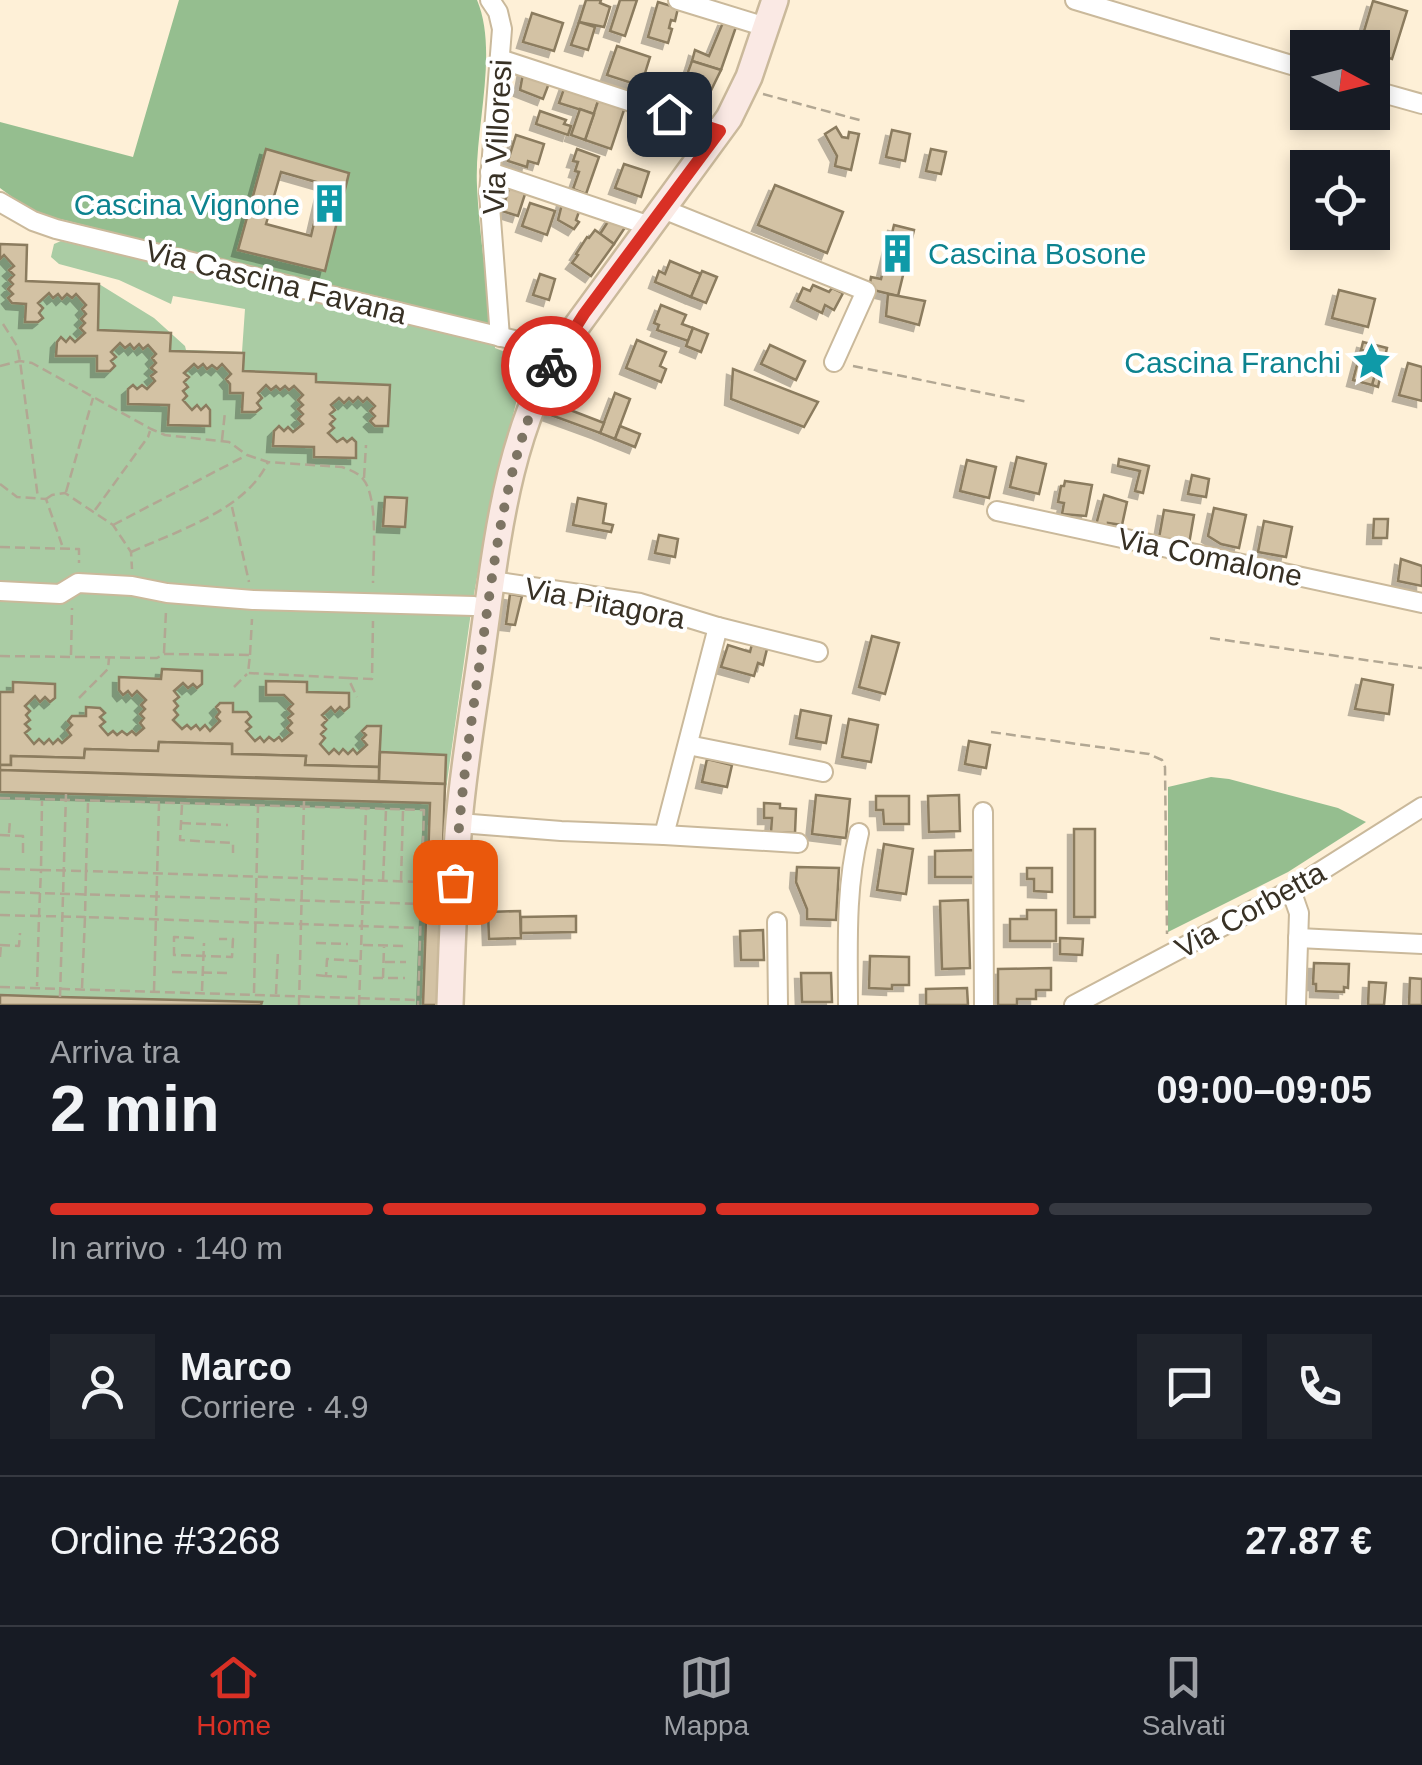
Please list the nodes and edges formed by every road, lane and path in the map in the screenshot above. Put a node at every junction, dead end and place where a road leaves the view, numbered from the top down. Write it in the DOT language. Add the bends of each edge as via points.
graph roads {
  1 [pos="490,0"];
  2 [pos="678,0"];
  3 [pos="775,0"];
  4 [pos="1075,0"];
  5 [pos="766,26"];
  6 [pos="500,59"];
  7 [pos="1290,65"];
  8 [pos="744,88"];
  9 [pos="1390,95"];
  10 [pos="1422,104"];
  11 [pos="863,121"];
  12 [pos="720,131"];
  13 [pos="490,172"];
  14 [pos="0,202"];
  15 [pos="656,218"];
  16 [pos="3,324"];
  17 [pos="500,336"];
  18 [pos="554,360"];
  19 [pos="20,361"];
  20 [pos="834,362"];
  21 [pos="0,366"];
  22 [pos="94,397"];
  23 [pos="1028,402"];
  24 [pos="225,412"];
  25 [pos="151,429"];
  26 [pos="222,440"];
  27 [pos="366,445"];
  28 [pos="246,455"];
  29 [pos="268,462"];
  30 [pos="364,480"];
  31 [pos="0,484"];
  32 [pos="66,493"];
  33 [pos="38,498"];
  34 [pos="46,499"];
  35 [pos="232,505"];
  36 [pos="95,511"];
  37 [pos="997,511"];
  38 [pos="113,525"];
  39 [pos="0,547"];
  40 [pos="63,548"];
  41 [pos="132,552"];
  42 [pos="492,582"];
  43 [pos="75,584"];
  44 [pos="132,586"];
  45 [pos="0,592"];
  46 [pos="166,592"];
  47 [pos="253,600"];
  48 [pos="373,603"];
  49 [pos="1422,603"];
  50 [pos="474,606"];
  51 [pos="718,627"];
  52 [pos="1210,638"];
  53 [pos="818,652"];
  54 [pos="164,654"];
  55 [pos="250,655"];
  56 [pos="0,656"];
  57 [pos="71,656"];
  58 [pos="109,658"];
  59 [pos="1422,668"];
  60 [pos="248,673"];
  61 [pos="348,678"];
  62 [pos="234,688"];
  63 [pos="357,697"];
  64 [pos="79,698"];
  65 [pos="992,732"];
  66 [pos="688,745"];
  67 [pos="822,772"];
  68 [pos="66,797"];
  69 [pos="0,798"];
  70 [pos="42,800"];
  71 [pos="88,800"];
  72 [pos="160,802"];
  73 [pos="182,802"];
  74 [pos="304,803"];
  75 [pos="258,805"];
  76 [pos="1422,807"];
  77 [pos="366,808"];
  78 [pos="386,808"];
  79 [pos="404,809"];
  80 [pos="983,812"];
  81 [pos="10,820"];
  82 [pos="181,823"];
  83 [pos="459,823"];
  84 [pos="228,825"];
  85 [pos="859,833"];
  86 [pos="0,834"];
  87 [pos="9,835"];
  88 [pos="664,835"];
  89 [pos="798,843"];
  90 [pos="233,853"];
  91 [pos="22,857"];
  92 [pos="0,869"];
  93 [pos="42,870"];
  94 [pos="64,871"];
  95 [pos="86,871"];
  96 [pos="157,873"];
  97 [pos="256,876"];
  98 [pos="303,878"];
  99 [pos="364,880"];
  100 [pos="383,881"];
  101 [pos="402,881"];
  102 [pos="421,882"];
  103 [pos="1291,890"];
  104 [pos="0,892"];
  105 [pos="40,893"];
  106 [pos="63,893"];
  107 [pos="85,894"];
  108 [pos="156,897"];
  109 [pos="256,900"];
  110 [pos="302,901"];
  111 [pos="363,902"];
  112 [pos="424,904"];
  113 [pos="0,915"];
  114 [pos="39,916"];
  115 [pos="62,917"];
  116 [pos="85,917"];
  117 [pos="156,920"];
  118 [pos="778,922"];
  119 [pos="255,923"];
  120 [pos="301,924"];
  121 [pos="362,926"];
  122 [pos="420,928"];
  123 [pos="1166,929"];
  124 [pos="20,933"];
  125 [pos="194,938"];
  126 [pos="1298,938"];
  127 [pos="219,939"];
  128 [pos="204,943"];
  129 [pos="316,943"];
  130 [pos="348,944"];
  131 [pos="1422,944"];
  132 [pos="0,945"];
  133 [pos="361,945"];
  134 [pos="384,946"];
  135 [pos="407,946"];
  136 [pos="278,950"];
  137 [pos="204,956"];
  138 [pos="0,958"];
  139 [pos="360,961"];
  140 [pos="384,962"];
  141 [pos="406,962"];
  142 [pos="172,972"];
  143 [pos="203,973"];
  144 [pos="227,973"];
  145 [pos="316,975"];
  146 [pos="326,976"];
  147 [pos="347,977"];
  148 [pos="373,978"];
  149 [pos="383,978"];
  150 [pos="404,978"];
  151 [pos="0,987"];
  152 [pos="37,988"];
  153 [pos="60,989"];
  154 [pos="82,990"];
  155 [pos="154,992"];
  156 [pos="202,993"];
  157 [pos="254,995"];
  158 [pos="276,995"];
  159 [pos="299,996"];
  160 [pos="60,997"];
  161 [pos="359,1002"];
  162 [pos="418,1003"];
  163 [pos="299,1005"];
  164 [pos="450,1005"];
  165 [pos="778,1005"];
  166 [pos="848,1005"];
  167 [pos="984,1005"];
  168 [pos="1074,1005"];
  169 [pos="1296,1005"];
  1 -- 6 [label="street, Via Villoresi" via="501,20"];
  2 -- 5 [label="street"];
  3 -- 5 [label="street"];
  4 -- 7 [label="street"];
  5 -- 8 [label="street"];
  6 -- 12 [label="street"];
  6 -- 13 [label="street, Via Villoresi"];
  8 -- 11 [label="path"];
  8 -- 12 [label="street"];
  9 -- 10 [label="street"];
  12 -- 15 [label="street"];
  13 -- 15 [label="street"];
  13 -- 17 [label="street, Via Villoresi"];
  14 -- 17 [label="street, Via Cascina Favana" via="56,229"];
  15 -- 18 [label="street"];
  15 -- 20 [label="street" via="866,291"];
  16 -- 19 [label="path"];
  17 -- 18 [label="street, Via Cascina Favana"];
  18 -- 42 [label="street" via="515,462"];
  19 -- 21 [label="path"];
  19 -- 22 [label="path"];
  19 -- 33 [label="path"];
  20 -- 23 [label="path"];
  22 -- 25 [label="path"];
  22 -- 32 [label="path"];
  24 -- 26 [label="path"];
  25 -- 26 [label="path"];
  25 -- 36 [label="path"];
  26 -- 28 [label="path"];
  27 -- 30 [label="path"];
  28 -- 29 [label="path"];
  28 -- 38 [label="path"];
  29 -- 30 [label="path" via="342,468"];
  29 -- 35 [label="path"];
  30 -- 48 [label="path" via="372,498"];
  31 -- 33 [label="path" via="17,497"];
  32 -- 34 [label="path"];
  32 -- 36 [label="path"];
  33 -- 34 [label="path"];
  34 -- 40 [label="path"];
  35 -- 41 [label="path"];
  35 -- 47 [label="path"];
  36 -- 38 [label="path"];
  37 -- 49 [label="street, Via Comalone"];
  38 -- 41 [label="path"];
  39 -- 40 [label="path"];
  40 -- 43 [label="path" via="80,549"];
  41 -- 44 [label="path"];
  42 -- 51 [label="street, Via Pitagora" via="640,603"];
  42 -- 83 [label="street"];
  43 -- 44 [label="street"];
  43 -- 45 [label="street" via="60,594"];
  43 -- 57 [label="path"];
  44 -- 46 [label="street"];
  46 -- 47 [label="street"];
  46 -- 54 [label="path"];
  47 -- 48 [label="street"];
  47 -- 55 [label="path"];
  48 -- 50 [label="street"];
  48 -- 61 [label="path" via="372,678"];
  51 -- 53 [label="street, Via Pitagora"];
  51 -- 66 [label="street, Via Pitagora"];
  52 -- 59 [label="path"];
  54 -- 55 [label="path"];
  54 -- 58 [label="path"];
  55 -- 60 [label="path"];
  56 -- 57 [label="path"];
  57 -- 58 [label="path"];
  58 -- 64 [label="path" via="108,670"];
  60 -- 61 [label="path"];
  60 -- 62 [label="path"];
  61 -- 63 [label="path"];
  65 -- 123 [label="path" via="1162,760"];
  66 -- 67 [label="street"];
  66 -- 88 [label="street, Via Pitagora"];
  68 -- 70 [label="path"];
  68 -- 71 [label="path"];
  68 -- 94 [label="path"];
  69 -- 70 [label="path"];
  70 -- 93 [label="path"];
  71 -- 72 [label="path"];
  71 -- 95 [label="path"];
  72 -- 73 [label="path"];
  72 -- 96 [label="path"];
  73 -- 75 [label="path"];
  73 -- 82 [label="path"];
  74 -- 75 [label="path"];
  74 -- 77 [label="path"];
  74 -- 98 [label="path"];
  75 -- 97 [label="path"];
  76 -- 103 [label="street, Via Corbetta"];
  77 -- 78 [label="path"];
  77 -- 99 [label="path"];
  78 -- 79 [label="path"];
  78 -- 100 [label="path"];
  79 -- 101 [label="path"];
  79 -- 102 [label="path" via="424,810"];
  80 -- 167 [label="street"];
  81 -- 87 [label="path"];
  82 -- 84 [label="path"];
  82 -- 90 [label="path" via="180,840 233,843"];
  83 -- 88 [label="street"];
  83 -- 164 [label="street"];
  85 -- 166 [label="street" via="848,914"];
  86 -- 87 [label="path"];
  87 -- 91 [label="path" via="24,836"];
  88 -- 89 [label="street"];
  92 -- 93 [label="path"];
  93 -- 94 [label="path"];
  93 -- 105 [label="path"];
  94 -- 95 [label="path"];
  94 -- 106 [label="path"];
  95 -- 96 [label="path"];
  95 -- 107 [label="path"];
  96 -- 97 [label="path"];
  96 -- 108 [label="path"];
  97 -- 98 [label="path"];
  97 -- 109 [label="path"];
  98 -- 99 [label="path"];
  98 -- 110 [label="path"];
  99 -- 100 [label="path"];
  99 -- 111 [label="path"];
  100 -- 101 [label="path"];
  101 -- 102 [label="path"];
  102 -- 112 [label="path"];
  103 -- 126 [label="street"];
  103 -- 168 [label="street, Via Corbetta"];
  104 -- 105 [label="path"];
  105 -- 106 [label="path"];
  105 -- 114 [label="path"];
  106 -- 107 [label="path"];
  106 -- 115 [label="path"];
  107 -- 108 [label="path"];
  107 -- 116 [label="path"];
  108 -- 109 [label="path"];
  108 -- 117 [label="path"];
  109 -- 110 [label="path"];
  109 -- 119 [label="path"];
  110 -- 111 [label="path"];
  110 -- 120 [label="path"];
  111 -- 112 [label="path"];
  111 -- 121 [label="path"];
  112 -- 122 [label="path"];
  113 -- 114 [label="path"];
  114 -- 115 [label="path"];
  114 -- 152 [label="path"];
  115 -- 116 [label="path"];
  115 -- 153 [label="path"];
  116 -- 117 [label="path"];
  116 -- 154 [label="path"];
  117 -- 119 [label="path"];
  117 -- 155 [label="path"];
  118 -- 165 [label="street"];
  119 -- 120 [label="path"];
  119 -- 157 [label="path"];
  120 -- 121 [label="path"];
  120 -- 159 [label="path"];
  121 -- 122 [label="path"];
  121 -- 133 [label="path"];
  122 -- 162 [label="path"];
  124 -- 132 [label="path" via="19,946"];
  125 -- 137 [label="path" via="174,937 174,955"];
  126 -- 131 [label="street"];
  126 -- 169 [label="street"];
  127 -- 137 [label="path" via="233,939 232,956"];
  128 -- 137 [label="path"];
  129 -- 130 [label="path"];
  132 -- 138 [label="path"];
  133 -- 134 [label="path"];
  133 -- 139 [label="path"];
  134 -- 135 [label="path"];
  134 -- 140 [label="path"];
  136 -- 158 [label="path"];
  137 -- 143 [label="path"];
  139 -- 146 [label="path" via="327,959"];
  139 -- 161 [label="path"];
  140 -- 141 [label="path"];
  140 -- 149 [label="path"];
  142 -- 143 [label="path"];
  143 -- 144 [label="path"];
  143 -- 156 [label="path"];
  145 -- 146 [label="path"];
  146 -- 147 [label="path"];
  148 -- 149 [label="path"];
  149 -- 150 [label="path"];
  151 -- 152 [label="path"];
  152 -- 153 [label="path"];
  153 -- 154 [label="path"];
  153 -- 160 [label="path"];
  154 -- 155 [label="path"];
  155 -- 156 [label="path"];
  156 -- 157 [label="path"];
  157 -- 158 [label="path"];
  158 -- 159 [label="path"];
  159 -- 161 [label="path"];
  159 -- 163 [label="path"];
  161 -- 162 [label="path"];
}
